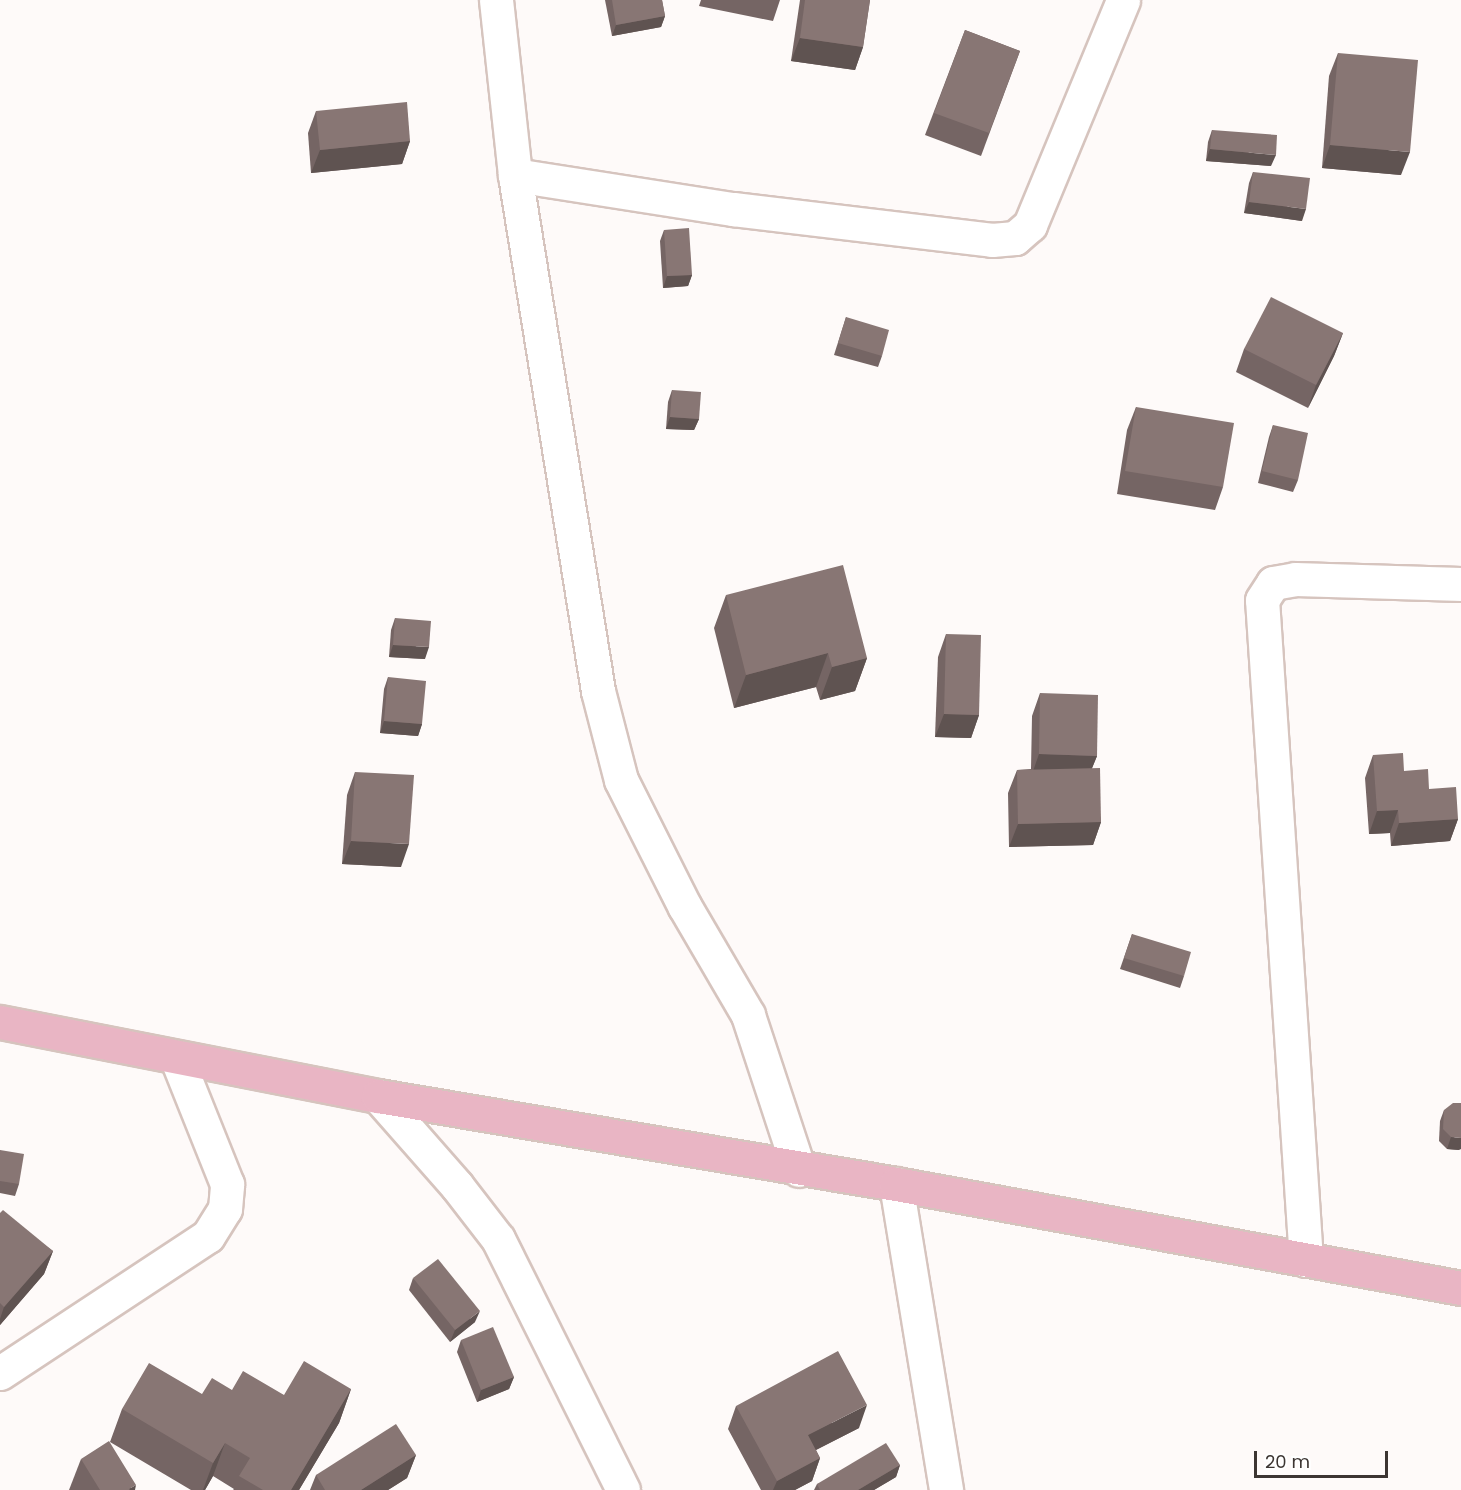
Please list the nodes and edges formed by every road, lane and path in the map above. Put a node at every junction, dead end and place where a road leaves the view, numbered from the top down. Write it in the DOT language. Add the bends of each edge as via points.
graph roads {
  1 [pos="496,0"];
  2 [pos="1123,0"];
  3 [pos="515,175"];
  4 [pos="1461,584"];
  5 [pos="0,1022"];
  6 [pos="177,1059"];
  7 [pos="378,1096"];
  8 [pos="799,1170"];
  9 [pos="896,1184"];
  10 [pos="1306,1260"];
  11 [pos="1461,1288"];
  12 [pos="0,1373"];
  13 [pos="623,1490"];
  14 [pos="946,1490"];
  1 -- 3 [label="street"];
  2 -- 3 [label="street" via="1030,225 1015,238 992,240 733,209"];
  3 -- 8 [label="street" via="597,691 621,780 685,907 748,1015"];
  4 -- 10 [label="street" via="1295,579 1273,583 1262,600"];
  5 -- 6 [label="main road"];
  6 -- 7 [label="main road"];
  6 -- 12 [label="street" via="227,1184 225,1209 208,1236"];
  7 -- 8 [label="main road"];
  7 -- 13 [label="street" via="498,1239"];
  8 -- 9 [label="main road"];
  9 -- 10 [label="main road"];
  9 -- 14 [label="street"];
  10 -- 11 [label="main road"];
}
